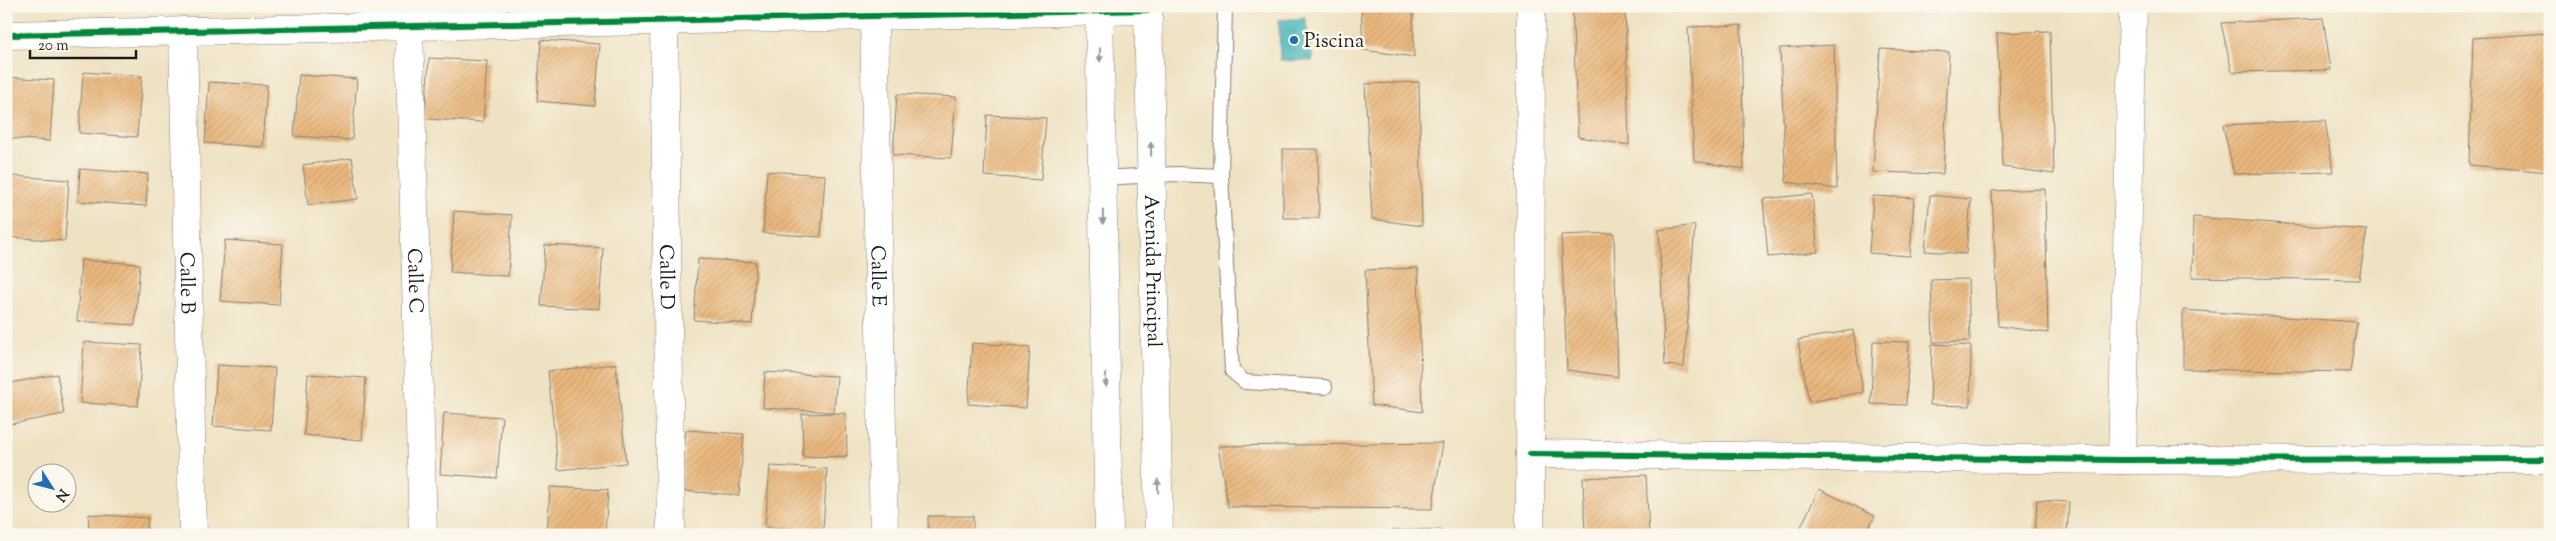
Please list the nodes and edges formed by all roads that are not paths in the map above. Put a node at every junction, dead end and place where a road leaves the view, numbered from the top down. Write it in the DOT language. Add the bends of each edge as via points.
graph roads {
  1 [pos="1225,6"];
  2 [pos="1532,6"];
  3 [pos="2133,6"];
  4 [pos="1148,8"];
  5 [pos="1099,9"];
  6 [pos="874,16"];
  7 [pos="664,21"];
  8 [pos="409,26"];
  9 [pos="183,31"];
  10 [pos="6,35"];
  11 [pos="1221,176"];
  12 [pos="1152,177"];
  13 [pos="1102,178"];
  14 [pos="1325,387"];
  15 [pos="1530,454"];
  16 [pos="2550,459"];
  17 [pos="2122,460"];
  18 [pos="193,535"];
  19 [pos="423,535"];
  20 [pos="671,535"];
  21 [pos="884,535"];
  22 [pos="1109,535"];
  23 [pos="1159,535"];
  24 [pos="1530,535"];
  1 -- 11 [label="lane"];
  2 -- 15 [label="street"];
  3 -- 17 [label="street"];
  4 -- 5 [label="street"];
  12 -- 4 [label="street, Avenida Principal, one-way"];
  5 -- 6 [label="street"];
  5 -- 13 [label="street, one-way"];
  6 -- 7 [label="street"];
  6 -- 21 [label="street, Calle E"];
  7 -- 8 [label="street"];
  7 -- 20 [label="street, Calle D"];
  8 -- 9 [label="street"];
  8 -- 19 [label="street, Calle C"];
  9 -- 10 [label="street"];
  9 -- 18 [label="street, Calle B"];
  11 -- 12 [label="lane" via="1176,174"];
  11 -- 14 [label="lane" via="1232,371 1245,382"];
  12 -- 13 [label="lane"];
  23 -- 12 [label="street, Avenida Principal, one-way"];
  13 -- 22 [label="street, one-way"];
  15 -- 17 [label="street"];
  15 -- 24 [label="street"];
  16 -- 17 [label="street"];
}
